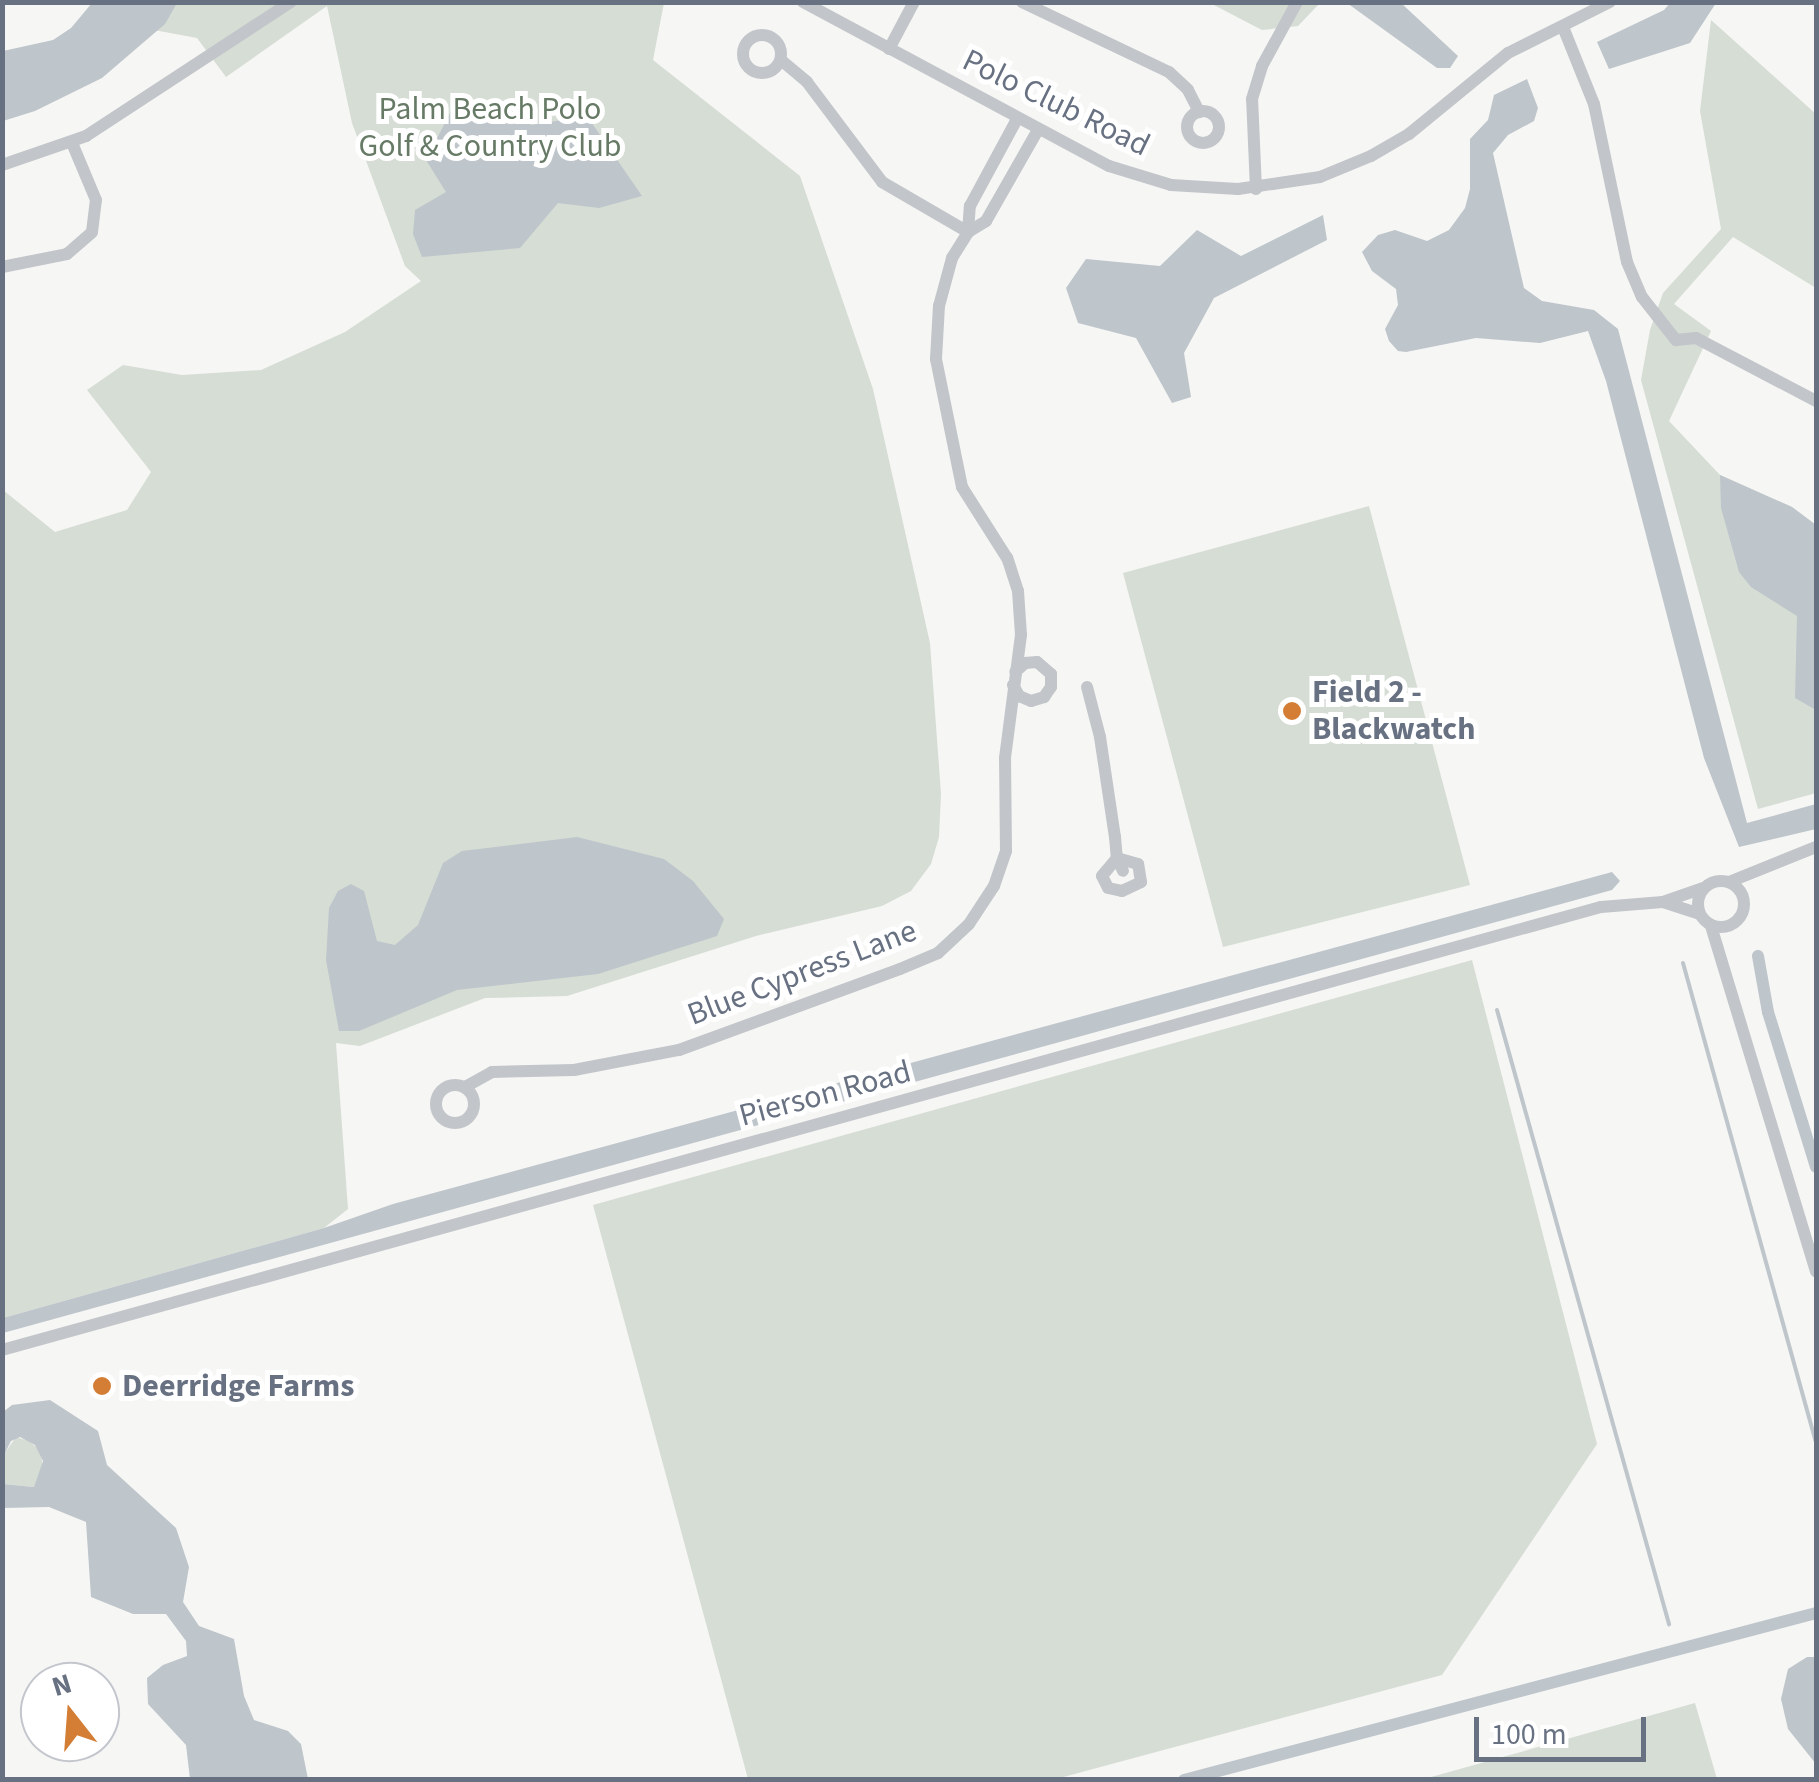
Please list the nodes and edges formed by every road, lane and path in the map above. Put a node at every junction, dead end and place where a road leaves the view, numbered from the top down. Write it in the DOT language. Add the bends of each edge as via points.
graph roads {
  1 [pos="291,2"];
  2 [pos="803,2"];
  3 [pos="914,2"];
  4 [pos="1022,2"];
  5 [pos="1297,2"];
  6 [pos="1610,2"];
  7 [pos="1563,26"];
  8 [pos="889,49"];
  9 [pos="781,60"];
  10 [pos="1199,112"];
  11 [pos="1017,119"];
  12 [pos="1038,130"];
  13 [pos="72,143"];
  14 [pos="2,165"];
  15 [pos="1256,189"];
  16 [pos="968,232"];
  17 [pos="2,267"];
  18 [pos="1816,402"];
  19 [pos="1087,687"];
  20 [pos="1816,847"];
  21 [pos="1120,865"];
  22 [pos="1774,866"];
  23 [pos="1729,882"];
  24 [pos="1703,888"];
  25 [pos="1744,898"];
  26 [pos="1664,902"];
  27 [pos="1699,914"];
  28 [pos="1732,925"];
  29 [pos="1711,926"];
  30 [pos="1725,959"];
  31 [pos="466,1088"];
  32 [pos="1816,1270"];
  33 [pos="2,1350"];
  1 -- 13 [label="street"];
  2 -- 8 [label="street, Polo Club Road"];
  3 -- 8 [label="street"];
  4 -- 10 [label="street" via="1168,72"];
  5 -- 15 [label="street" via="1252,99"];
  6 -- 7 [label="street, Polo Club Road"];
  7 -- 15 [label="street, Polo Club Road" via="1492,64 1435,114 1371,156 1320,177"];
  7 -- 18 [label="street" via="1594,104 1627,262 1642,297 1676,340 1696,338"];
  8 -- 11 [label="street, Polo Club Road"];
  9 -- 16 [label="street" via="807,82 882,182"];
  11 -- 12 [label="street, Polo Club Road"];
  11 -- 16 [label="street, Blue Cypress Lane" via="970,206"];
  12 -- 15 [label="street, Polo Club Road" via="1140,177 1204,189"];
  12 -- 16 [label="street, Blue Cypress Lane" via="986,221"];
  13 -- 14 [label="street"];
  13 -- 17 [label="street" via="96,200 92,232 67,254"];
  16 -- 31 [label="street, Blue Cypress Lane" via="952,258 939,306 936,358 962,487 1007,558 1018,591 1021,635 1006,758 1006,851 994,886 969,924 938,953 679,1050 574,1070 492,1072"];
  19 -- 21 [label="street"];
  20 -- 22 [label="street"];
  22 -- 23 [label="street"];
  22 -- 25 [label="street"];
  23 -- 24 [label="street"];
  23 -- 25 [label="street"];
  24 -- 26 [label="street, Pierson Road"];
  24 -- 27 [label="street"];
  25 -- 28 [label="street"];
  26 -- 27 [label="street, Pierson Road"];
  26 -- 33 [label="street, Pierson Road" via="1601,907"];
  27 -- 29 [label="street"];
  28 -- 29 [label="street"];
  28 -- 30 [label="street"];
  29 -- 30 [label="street"];
  30 -- 32 [label="street"];
}
